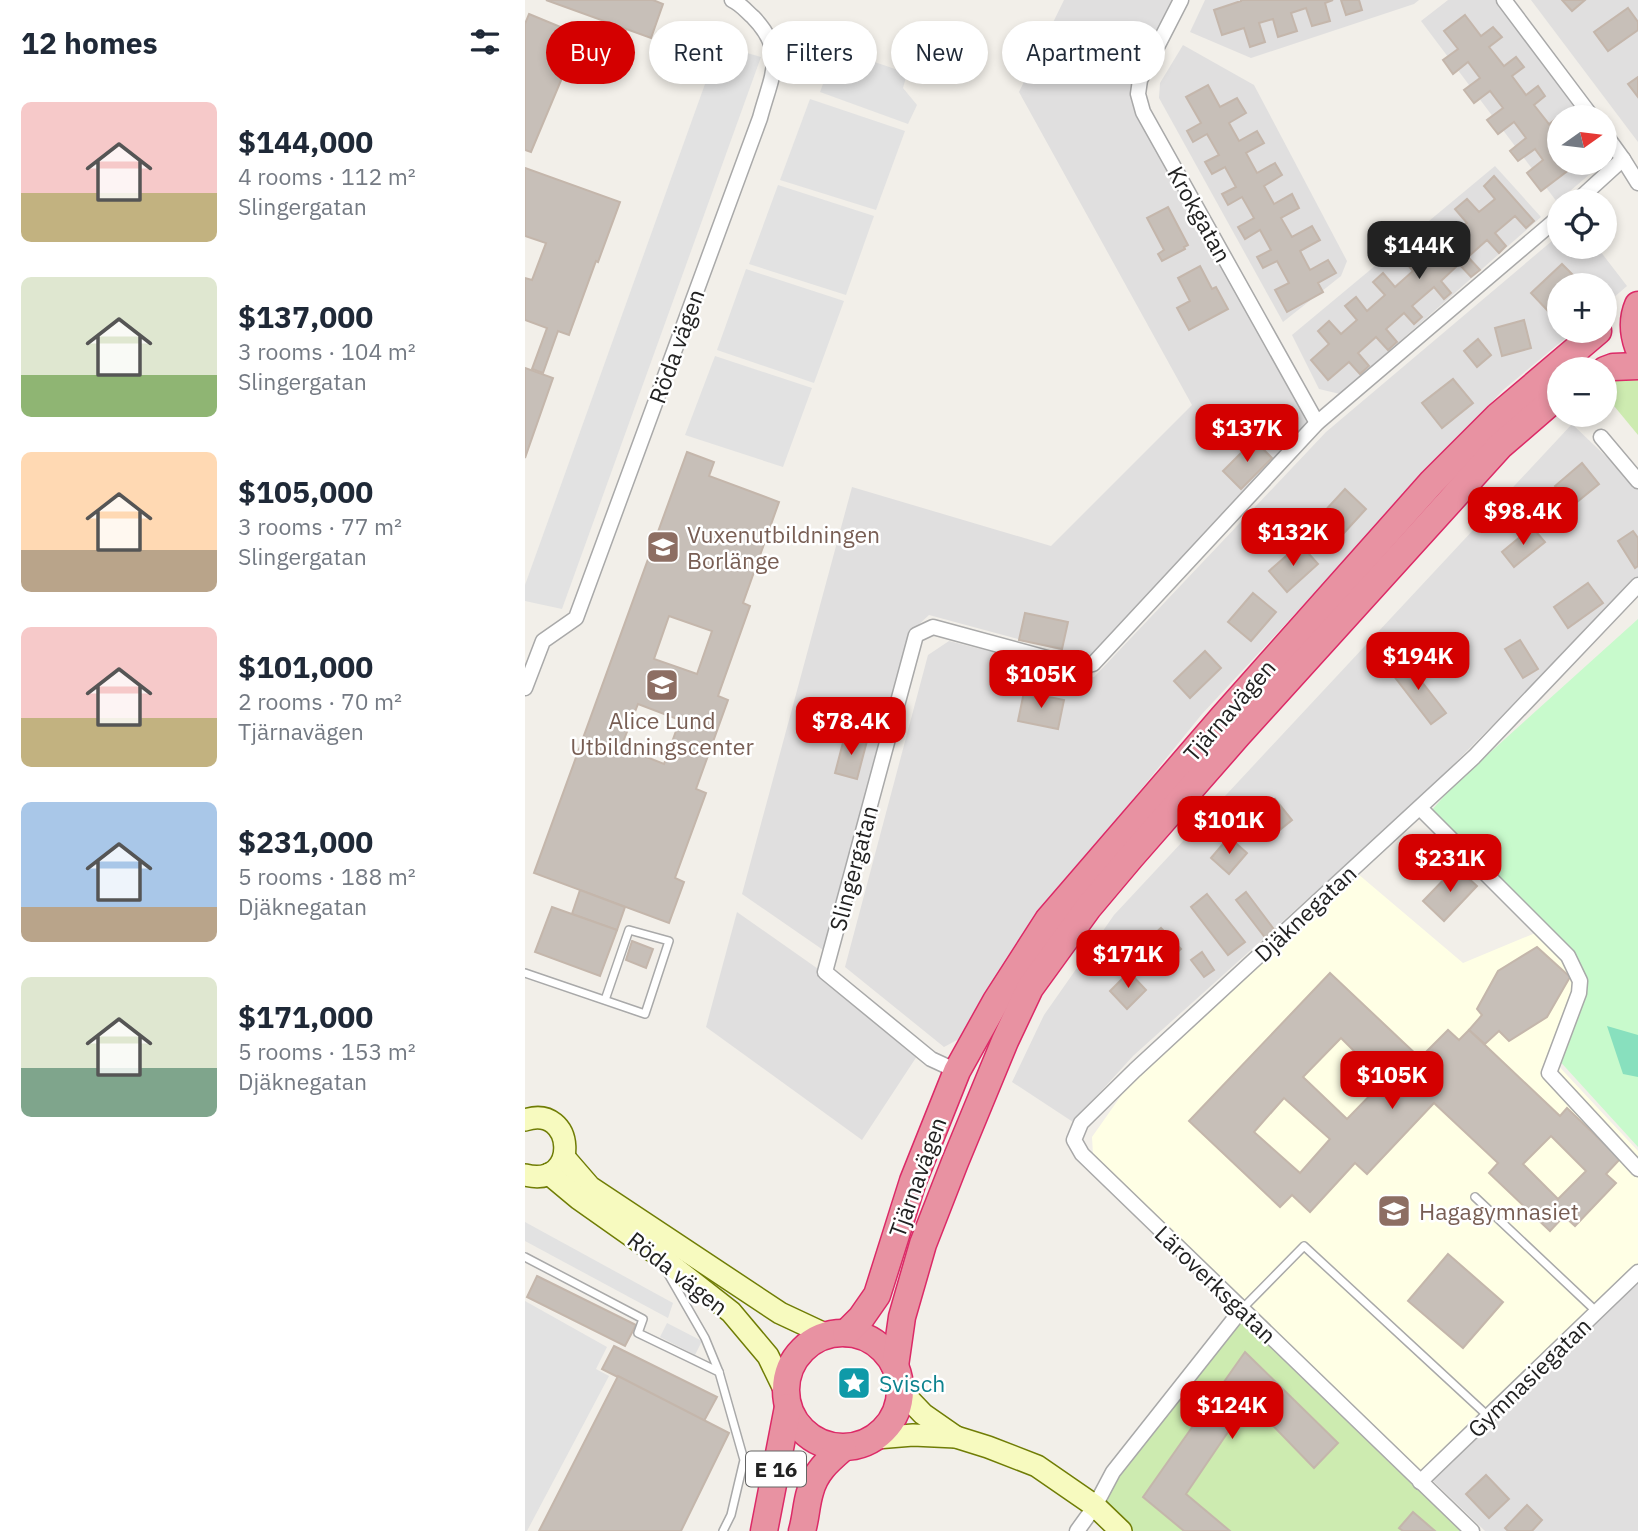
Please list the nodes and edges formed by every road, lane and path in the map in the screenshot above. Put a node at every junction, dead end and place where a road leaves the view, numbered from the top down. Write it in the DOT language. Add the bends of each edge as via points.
graph roads {
  1 [pos="732,0"];
  2 [pos="1181,0"];
  3 [pos="1504,0"];
  4 [pos="1583,105"];
  5 [pos="1617,151"];
  6 [pos="1623,159"];
  7 [pos="1638,183"];
  8 [pos="1590,189"];
  9 [pos="1547,227"];
  10 [pos="1638,300"];
  11 [pos="1638,306"];
  12 [pos="1617,316"];
  13 [pos="1584,343"];
  14 [pos="1638,347"];
  15 [pos="1638,366"];
  16 [pos="1617,367"];
  17 [pos="1547,405"];
  18 [pos="1317,424"];
  19 [pos="1601,437"];
  20 [pos="1638,481"];
  21 [pos="1638,585"];
  22 [pos="525,688"];
  23 [pos="1420,808"];
  24 [pos="525,972"];
  25 [pos="605,1000"];
  26 [pos="957,1071"];
  27 [pos="525,1120"];
  28 [pos="1082,1154"];
  29 [pos="564,1157"];
  30 [pos="1638,1169"];
  31 [pos="549,1174"];
  32 [pos="525,1175"];
  33 [pos="1475,1197"];
  34 [pos="656,1254"];
  35 [pos="525,1257"];
  36 [pos="1638,1272"];
  37 [pos="1242,1308"];
  38 [pos="1597,1312"];
  39 [pos="837,1334"];
  40 [pos="719,1372"];
  41 [pos="898,1379"];
  42 [pos="787,1399"];
  43 [pos="1488,1416"];
  44 [pos="956,1437"];
  45 [pos="876,1438"];
  46 [pos="843,1448"];
  47 [pos="1420,1482"];
  48 [pos="1095,1506"];
  49 [pos="723,1531"];
  50 [pos="764,1531"];
  51 [pos="802,1531"];
  52 [pos="1077,1531"];
  53 [pos="1121,1531"];
  54 [pos="1472,1531"];
  1 -- 22 [label="street, Röda vägen" via="764,28 772,43 775,61 760,118 576,618 543,641"];
  2 -- 18 [label="street, Krokgatan" via="1140,80 1143,112"];
  3 -- 4 [label="street"];
  5 -- 6 [label="street"];
  6 -- 7 [label="street"];
  6 -- 8 [label="street"];
  9 -- 18 [label="street, Slingergatan"];
  10 -- 12 [label="highway"];
  11 -- 14 [label="highway" via="1633,328"];
  13 -- 26 [label="highway, Tjärnavägen" via="1498,416 1432,482 1048,920"];
  15 -- 16 [label="highway"];
  17 -- 41 [label="highway, Tjärnavägen" via="1500,446 1238,735 1088,908 1030,988 923,1244 902,1317"];
  18 -- 26 [label="street, Slingergatan" via="1093,664 1080,667 933,627 916,635 825,972 931,1059"];
  19 -- 20 [label="street"];
  21 -- 23 [label="street, Djäknegatan"];
  23 -- 28 [label="street, Djäknegatan" via="1081,1123 1075,1140"];
  23 -- 30 [label="street" via="1568,956 1580,981 1579,993 1549,1073"];
  24 -- 25 [label="lane"];
  25 -- 25 [label="lane" via="629,930 669,941 645,1014"];
  26 -- 39 [label="highway, Tjärnavägen" via="913,1181 877,1295 861,1318"];
  27 -- 29 [label="street" via="538,1117 555,1124 565,1139"];
  28 -- 37 [label="street, Läroverksgatan"];
  29 -- 31 [label="street"];
  29 -- 39 [label="street, Röda vägen" via="590,1187 780,1313"];
  31 -- 32 [label="street"];
  31 -- 34 [label="street, Röda vägen"];
  33 -- 38 [label="lane"];
  34 -- 40 [label="lane" via="705,1338"];
  34 -- 42 [label="street, Röda vägen" via="731,1312 768,1356"];
  35 -- 40 [label="lane" via="643,1319 638,1333"];
  36 -- 38 [label="street, Gymnasiegatan"];
  37 -- 43 [label="lane" via="1304,1246"];
  37 -- 47 [label="street, Läroverksgatan"];
  37 -- 48 [label="street" via="1113,1472"];
  38 -- 43 [label="street, Gymnasiegatan"];
  39 -- 41 [label="highway" via="866,1337 876,1343 890,1357"];
  39 -- 42 [label="highway" via="805,1347 797,1356 787,1378"];
  40 -- 49 [label="lane" via="744,1460"];
  41 -- 44 [label="street" via="923,1414"];
  41 -- 45 [label="highway" via="898,1409"];
  42 -- 46 [label="highway" via="803,1432 815,1441"];
  42 -- 50 [label="highway, E 16"];
  43 -- 47 [label="street, Gymnasiegatan"];
  44 -- 45 [label="street"];
  44 -- 48 [label="street" via="1037,1466"];
  45 -- 46 [label="highway"];
  46 -- 51 [label="highway, E 16" via="817,1474"];
  47 -- 54 [label="street, Läroverksgatan"];
  48 -- 52 [label="street"];
  48 -- 53 [label="street"];
}
